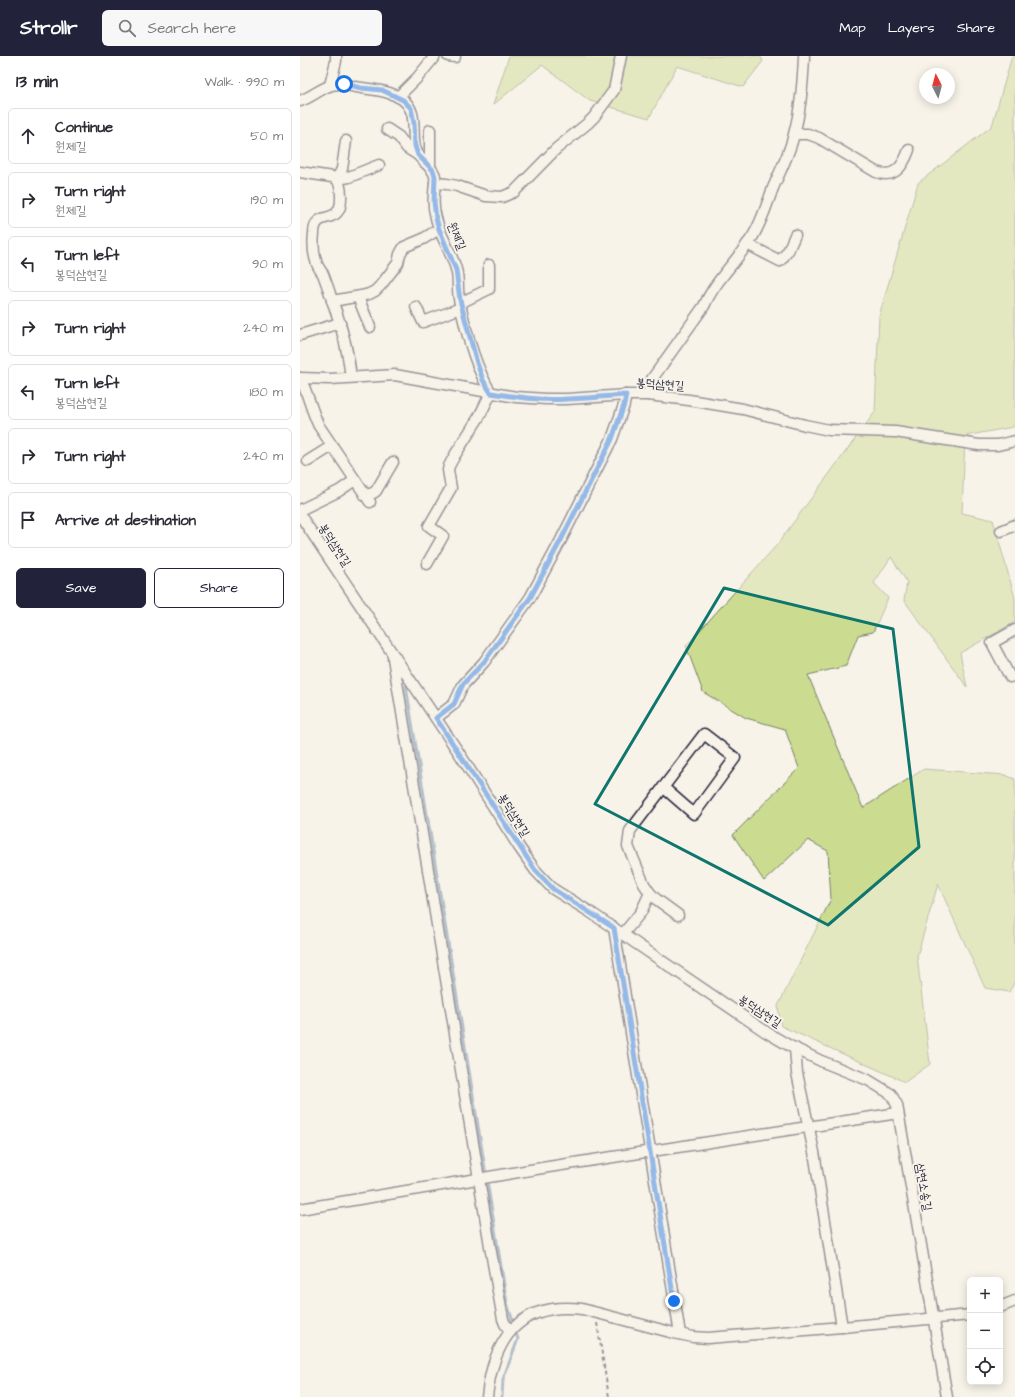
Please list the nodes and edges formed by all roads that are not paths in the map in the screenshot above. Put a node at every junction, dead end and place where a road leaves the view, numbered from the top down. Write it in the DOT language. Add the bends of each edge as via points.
graph roads {
  1 [pos="336,56"];
  2 [pos="435,56"];
  3 [pos="621,56"];
  4 [pos="804,56"];
  5 [pos="330,85"];
  6 [pos="398,97"];
  7 [pos="300,101"];
  8 [pos="387,129"];
  9 [pos="430,130"];
  10 [pos="795,134"];
  11 [pos="346,141"];
  12 [pos="909,150"];
  13 [pos="418,155"];
  14 [pos="379,165"];
  15 [pos="430,167"];
  16 [pos="300,172"];
  17 [pos="337,179"];
  18 [pos="435,183"];
  19 [pos="439,229"];
  20 [pos="795,235"];
  21 [pos="747,244"];
  22 [pos="489,265"];
  23 [pos="358,297"];
  24 [pos="332,301"];
  25 [pos="461,306"];
  26 [pos="416,307"];
  27 [pos="340,323"];
  28 [pos="370,327"];
  29 [pos="300,335"];
  30 [pos="351,377"];
  31 [pos="300,378"];
  32 [pos="491,393"];
  33 [pos="626,395"];
  34 [pos="648,396"];
  35 [pos="1015,441"];
  36 [pos="332,446"];
  37 [pos="308,461"];
  38 [pos="393,462"];
  39 [pos="355,480"];
  40 [pos="300,510"];
  41 [pos="300,515"];
  42 [pos="1015,525"];
  43 [pos="1001,531"];
  44 [pos="427,564"];
  45 [pos="1015,630"];
  46 [pos="392,654"];
  47 [pos="1010,677"];
  48 [pos="436,718"];
  49 [pos="663,787"];
  50 [pos="650,893"];
  51 [pos="678,915"];
  52 [pos="614,928"];
  53 [pos="623,934"];
  54 [pos="792,1047"];
  55 [pos="898,1112"];
  56 [pos="809,1127"];
  57 [pos="650,1151"];
  58 [pos="479,1179"];
  59 [pos="300,1209"];
  60 [pos="1015,1301"];
  61 [pos="1003,1306"];
  62 [pos="967,1314"];
  63 [pos="933,1317"];
  64 [pos="842,1327"];
  65 [pos="510,1331"];
  66 [pos="680,1334"];
  67 [pos="487,1397"];
  68 [pos="947,1397"];
  1 -- 5 [label="street"];
  2 -- 6 [label="street"];
  3 -- 18 [label="street" via="614,90 594,117 556,149 514,192 502,197 486,196 457,186"];
  4 -- 10 [label="street"];
  5 -- 6 [label="street" via="344,84 382,90"];
  5 -- 7 [label="street"];
  6 -- 13 [label="street" via="411,108"];
  8 -- 13 [label="street, 원제길"];
  9 -- 15 [label="street"];
  10 -- 12 [label="street" via="808,134 819,138 884,175 891,174 904,164"];
  10 -- 21 [label="street" via="761,220"];
  11 -- 17 [label="street" via="342,169"];
  13 -- 15 [label="street, 원제길"];
  14 -- 17 [label="street"];
  15 -- 18 [label="street, 원제길"];
  16 -- 17 [label="street"];
  17 -- 24 [label="street" via="341,207 332,216 320,219 314,231 316,262"];
  18 -- 19 [label="street, 원제길" via="434,202"];
  19 -- 23 [label="street" via="404,248 398,263 381,285 369,294"];
  19 -- 25 [label="street, 원제길" via="456,270"];
  20 -- 21 [label="street" via="780,261"];
  21 -- 34 [label="street" via="718,281 704,306 652,379"];
  22 -- 25 [label="street" via="489,289"];
  23 -- 24 [label="street"];
  23 -- 28 [label="street"];
  24 -- 27 [label="street"];
  25 -- 26 [label="street" via="423,322"];
  25 -- 32 [label="street, 원제길" via="477,363"];
  27 -- 29 [label="street"];
  27 -- 30 [label="street" via="349,356"];
  30 -- 31 [label="street, 봉덕삼현길"];
  30 -- 32 [label="street, 봉덕삼현길" via="395,375"];
  31 -- 36 [label="street" via="312,413"];
  32 -- 33 [label="street, 봉덕삼현길" via="567,400"];
  32 -- 44 [label="street" via="449,466 451,488 429,526 444,536"];
  33 -- 34 [label="street, 봉덕삼현길"];
  33 -- 48 [label="street" via="612,439 530,598 484,662 463,684 454,704"];
  34 -- 35 [label="street, 봉덕삼현길" via="743,409 829,430 895,432 980,445 998,445"];
  36 -- 37 [label="street"];
  36 -- 39 [label="street"];
  38 -- 39 [label="street" via="376,491 368,499"];
  39 -- 40 [label="street"];
  41 -- 46 [label="street, 봉덕삼현길"];
  42 -- 43 [label="street"];
  45 -- 47 [label="street" via="992,643"];
  46 -- 48 [label="street, 봉덕삼현길"];
  46 -- 58 [label="street"];
  48 -- 52 [label="street, 봉덕삼현길" via="535,870 553,889"];
  49 -- 49 [label="street" via="704,734 735,758 694,814"];
  49 -- 50 [label="street" via="630,831 628,846"];
  50 -- 51 [label="street"];
  50 -- 53 [label="street" via="641,912"];
  52 -- 53 [label="street, 봉덕삼현길"];
  52 -- 57 [label="street"];
  53 -- 54 [label="street, 봉덕삼현길"];
  54 -- 55 [label="street, 삼현소송길" via="868,1080 891,1094"];
  54 -- 56 [label="street"];
  55 -- 56 [label="street"];
  55 -- 63 [label="street, 삼현소송길"];
  56 -- 57 [label="street"];
  56 -- 64 [label="street"];
  57 -- 58 [label="street"];
  57 -- 66 [label="street"];
  58 -- 59 [label="street"];
  58 -- 65 [label="street" via="503,1319"];
  60 -- 61 [label="street"];
  62 -- 63 [label="street"];
  63 -- 64 [label="street"];
  63 -- 68 [label="street, 삼현소송길"];
  64 -- 66 [label="street" via="708,1338"];
  65 -- 66 [label="street" via="531,1315 569,1307"];
  65 -- 67 [label="street" via="492,1367"];
}
